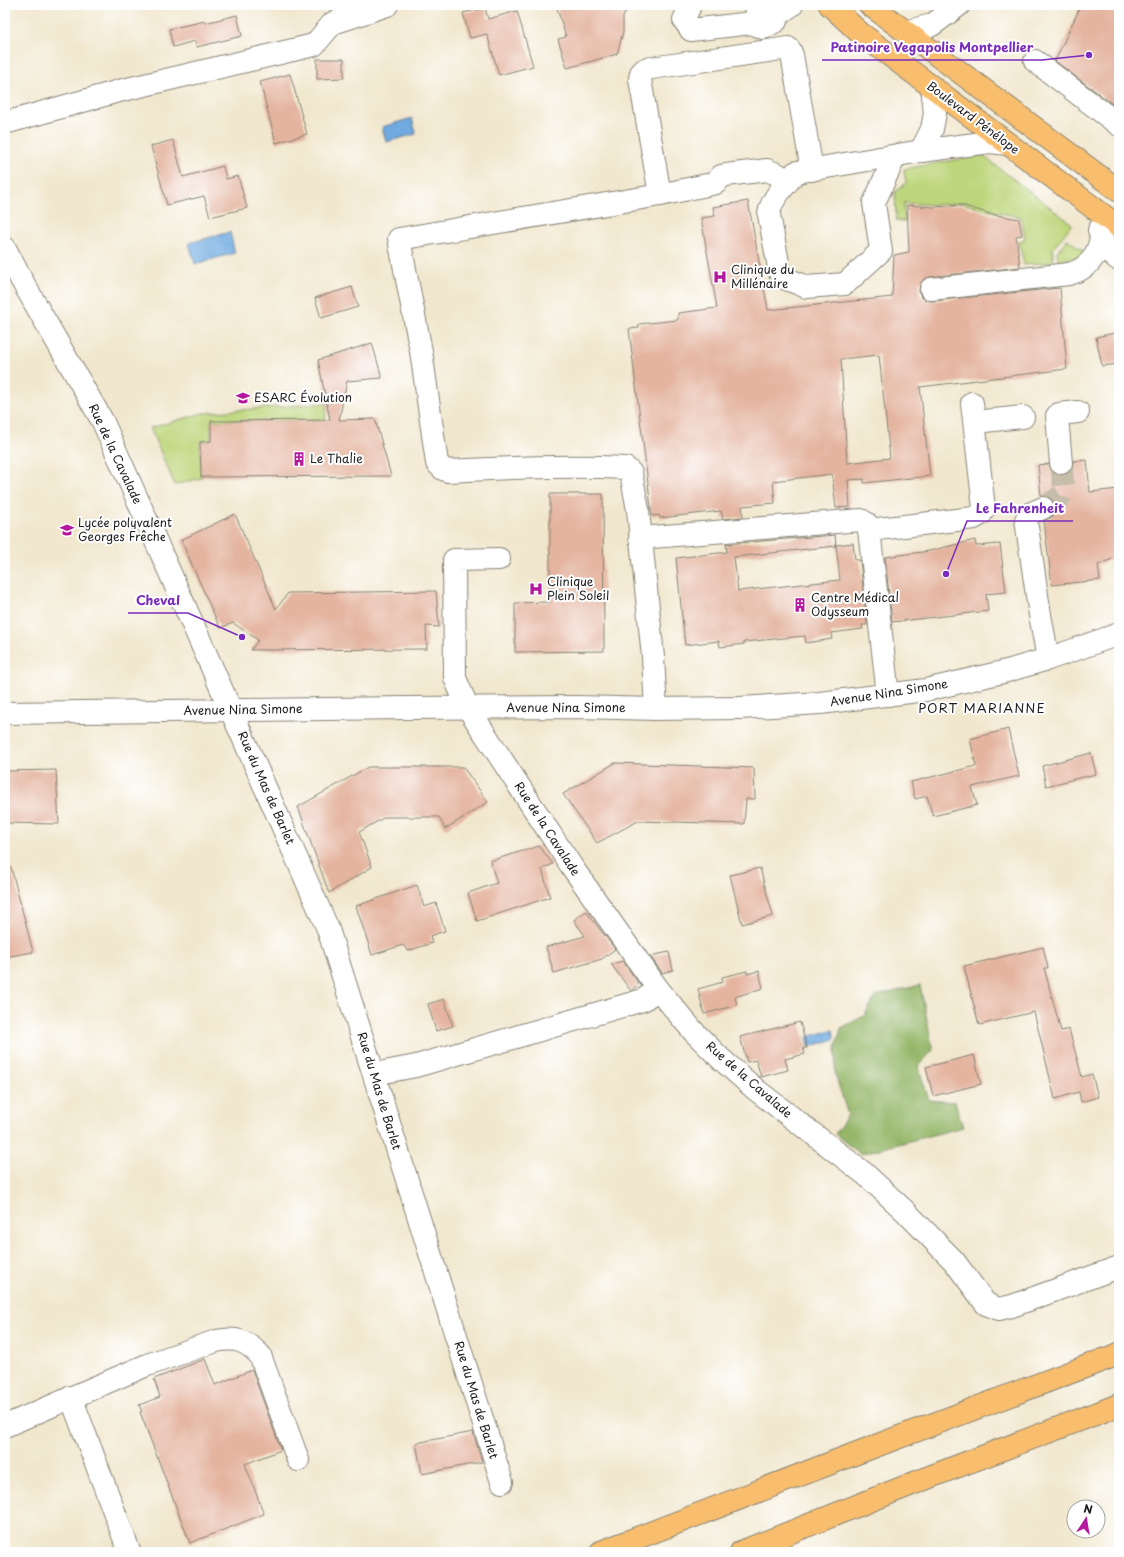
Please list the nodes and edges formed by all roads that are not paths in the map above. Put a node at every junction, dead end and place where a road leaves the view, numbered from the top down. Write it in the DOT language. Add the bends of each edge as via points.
graph roads {
  1 [pos="387,5"];
  2 [pos="690,5"];
  3 [pos="830,5"];
  4 [pos="870,5"];
  5 [pos="959,5"];
  6 [pos="767,13"];
  7 [pos="905,32"];
  8 [pos="1035,61"];
  9 [pos="932,87"];
  10 [pos="5,123"];
  11 [pos="1119,125"];
  12 [pos="1008,144"];
  13 [pos="921,151"];
  14 [pos="896,156"];
  15 [pos="796,172"];
  16 [pos="1119,191"];
  17 [pos="660,195"];
  18 [pos="1110,233"];
  19 [pos="5,248"];
  20 [pos="1119,260"];
  21 [pos="931,289"];
  22 [pos="1078,412"];
  23 [pos="1023,417"];
  24 [pos="1061,463"];
  25 [pos="1043,508"];
  26 [pos="860,525"];
  27 [pos="640,538"];
  28 [pos="499,559"];
  29 [pos="1119,634"];
  30 [pos="1048,658"];
  31 [pos="888,695"];
  32 [pos="468,708"];
  33 [pos="656,709"];
  34 [pos="231,710"];
  35 [pos="5,713"];
  36 [pos="658,988"];
  37 [pos="374,1074"];
  38 [pos="1119,1267"];
  39 [pos="1119,1354"];
  40 [pos="71,1397"];
  41 [pos="1119,1406"];
  42 [pos="5,1426"];
  43 [pos="298,1460"];
  44 [pos="502,1482"];
  45 [pos="129,1551"];
  46 [pos="601,1552"];
  47 [pos="741,1552"];
  1 -- 10 [label="street" via="334,23 333,35 314,45 119,91"];
  2 -- 6 [label="street" via="684,20 691,30"];
  3 -- 9 [label="main road, Boulevard Pénélope" via="860,33"];
  4 -- 7 [label="main road"];
  5 -- 7 [label="street" via="932,25"];
  7 -- 16 [label="main road"];
  8 -- 11 [label="street"];
  9 -- 12 [label="main road, Boulevard Pénélope"];
  9 -- 13 [label="street" via="935,113 932,129"];
  12 -- 13 [label="street" via="990,142"];
  12 -- 18 [label="main road, Boulevard Pénélope" via="1095,209"];
  13 -- 14 [label="street"];
  14 -- 15 [label="street"];
  14 -- 15 [label="street" via="874,203 881,251 845,284 807,287 784,278 780,273 769,209"];
  15 -- 17 [label="street" via="770,181 722,188 716,183"];
  15 -- 17 [label="street" via="792,55 788,48 645,69 640,79"];
  17 -- 27 [label="street" via="399,239 421,351 439,466 448,471 512,467 626,468 631,473"];
  18 -- 20 [label="street" via="1106,250"];
  18 -- 21 [label="street" via="1098,252 1078,272"];
  19 -- 34 [label="street, Rue de la Cavalade" via="103,422"];
  22 -- 24 [label="street" via="1057,416"];
  23 -- 26 [label="street" via="973,413 984,508 981,514 974,518"];
  25 -- 30 [label="street" via="1029,514 1026,520"];
  26 -- 27 [label="street"];
  26 -- 31 [label="street"];
  27 -- 33 [label="street"];
  28 -- 32 [label="street, Rue de la Cavalade" via="454,560 455,678"];
  29 -- 30 [label="street, Avenue Nina Simone"];
  30 -- 31 [label="street, Avenue Nina Simone" via="1007,671 926,690"];
  31 -- 33 [label="street, Avenue Nina Simone" via="820,704"];
  32 -- 33 [label="street, Avenue Nina Simone"];
  32 -- 34 [label="street, Avenue Nina Simone"];
  32 -- 36 [label="street, Rue de la Cavalade" via="572,867"];
  34 -- 35 [label="street, Avenue Nina Simone"];
  34 -- 37 [label="street, Rue du Mas de Barlet" via="328,929"];
  36 -- 37 [label="street" via="643,1000 416,1066"];
  36 -- 38 [label="street, Rue de la Cavalade" via="693,1031 721,1059 865,1174 906,1212 954,1261 986,1304 999,1309 1012,1306"];
  37 -- 44 [label="street, Rue du Mas de Barlet"];
  39 -- 46 [label="main road"];
  40 -- 42 [label="street"];
  40 -- 43 [label="street" via="161,1360 216,1341 237,1339 250,1345 260,1355"];
  40 -- 45 [label="street"];
  41 -- 47 [label="main road" via="932,1476"];
}
